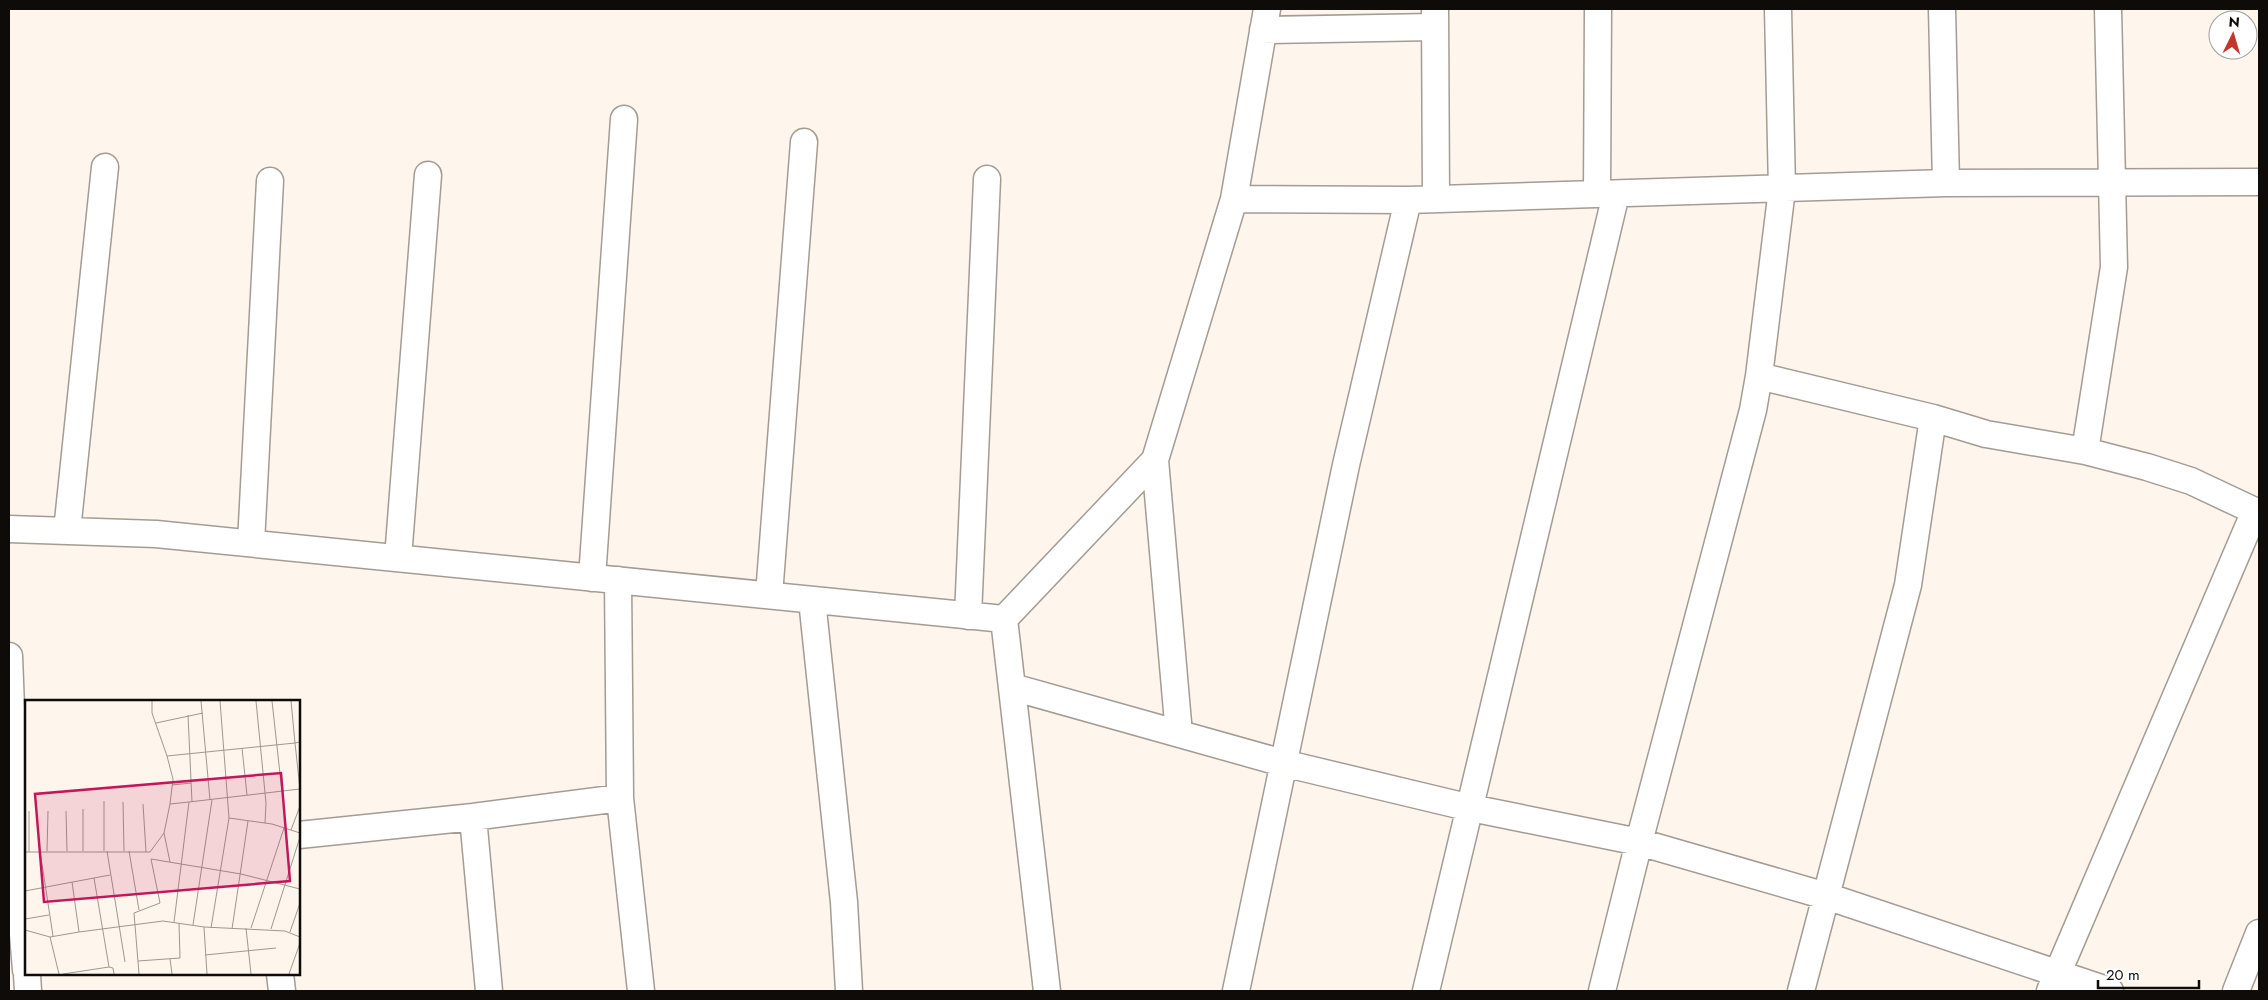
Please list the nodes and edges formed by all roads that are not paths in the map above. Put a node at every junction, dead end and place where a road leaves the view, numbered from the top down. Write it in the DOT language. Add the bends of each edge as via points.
graph roads {
  1 [pos="1598,9"];
  2 [pos="1778,9"];
  3 [pos="1942,9"];
  4 [pos="2108,9"];
  5 [pos="1434,18"];
  6 [pos="1265,19"];
  7 [pos="624,119"];
  8 [pos="804,142"];
  9 [pos="105,167"];
  10 [pos="428,175"];
  11 [pos="986,179"];
  12 [pos="270,181"];
  13 [pos="2259,182"];
  14 [pos="1946,183"];
  15 [pos="2111,184"];
  16 [pos="1782,188"];
  17 [pos="1606,194"];
  18 [pos="1234,199"];
  19 [pos="1436,199"];
  20 [pos="1408,200"];
  21 [pos="1759,376"];
  22 [pos="1934,418"];
  23 [pos="2085,451"];
  24 [pos="1155,460"];
  25 [pos="2257,512"];
  26 [pos="9,529"];
  27 [pos="67,531"];
  28 [pos="251,543"];
  29 [pos="398,558"];
  30 [pos="592,578"];
  31 [pos="618,580"];
  32 [pos="769,595"];
  33 [pos="812,600"];
  34 [pos="968,616"];
  35 [pos="1004,619"];
  36 [pos="9,656"];
  37 [pos="1012,687"];
  38 [pos="1180,734"];
  39 [pos="1284,763"];
  40 [pos="620,798"];
  41 [pos="1471,808"];
  42 [pos="473,818"];
  43 [pos="300,835"];
  44 [pos="1639,842"];
  45 [pos="17,863"];
  46 [pos="1826,896"];
  47 [pos="2259,932"];
  48 [pos="25,958"];
  49 [pos="26,975"];
  50 [pos="280,975"];
  51 [pos="2054,982"];
  52 [pos="28,991"];
  53 [pos="282,991"];
  54 [pos="489,991"];
  55 [pos="640,991"];
  56 [pos="849,991"];
  57 [pos="1047,991"];
  58 [pos="1236,991"];
  59 [pos="1426,991"];
  60 [pos="1602,991"];
  61 [pos="1802,991"];
  62 [pos="2110,991"];
  63 [pos="2236,991"];
  1 -- 17 [label="street"];
  2 -- 16 [label="street"];
  3 -- 14 [label="street"];
  4 -- 15 [label="street"];
  5 -- 6 [label="street"];
  5 -- 19 [label="street"];
  6 -- 18 [label="street"];
  7 -- 30 [label="street"];
  8 -- 32 [label="street"];
  9 -- 27 [label="street"];
  10 -- 29 [label="street"];
  11 -- 34 [label="street"];
  12 -- 28 [label="street"];
  13 -- 15 [label="street"];
  14 -- 15 [label="street"];
  14 -- 16 [label="street"];
  15 -- 23 [label="street" via="2114,267"];
  16 -- 17 [label="street"];
  16 -- 21 [label="street"];
  17 -- 19 [label="street"];
  17 -- 41 [label="street"];
  18 -- 20 [label="street"];
  18 -- 24 [label="street"];
  19 -- 20 [label="street"];
  20 -- 39 [label="street" via="1346,465"];
  21 -- 22 [label="street"];
  21 -- 44 [label="street" via="1753,410"];
  22 -- 23 [label="street" via="1986,434"];
  22 -- 46 [label="street" via="1908,585"];
  23 -- 25 [label="street" via="2191,481"];
  24 -- 35 [label="street"];
  24 -- 38 [label="street"];
  25 -- 51 [label="street"];
  26 -- 27 [label="street"];
  27 -- 28 [label="street" via="156,534"];
  28 -- 29 [label="street"];
  29 -- 30 [label="street"];
  30 -- 31 [label="street"];
  31 -- 32 [label="street"];
  31 -- 40 [label="street"];
  32 -- 33 [label="street"];
  33 -- 34 [label="street"];
  33 -- 56 [label="street" via="844,902"];
  34 -- 35 [label="street"];
  35 -- 37 [label="street"];
  36 -- 45 [label="street"];
  37 -- 38 [label="street"];
  37 -- 57 [label="street"];
  38 -- 39 [label="street"];
  39 -- 41 [label="street"];
  39 -- 58 [label="street"];
  40 -- 42 [label="street"];
  40 -- 55 [label="street"];
  41 -- 44 [label="street"];
  41 -- 59 [label="street"];
  42 -- 43 [label="street"];
  42 -- 54 [label="street"];
  44 -- 46 [label="street"];
  44 -- 60 [label="street"];
  45 -- 48 [label="street"];
  46 -- 51 [label="street"];
  46 -- 61 [label="street"];
  47 -- 63 [label="street"];
  49 -- 52 [label="street"];
  50 -- 53 [label="street"];
  51 -- 62 [label="street"];
}
